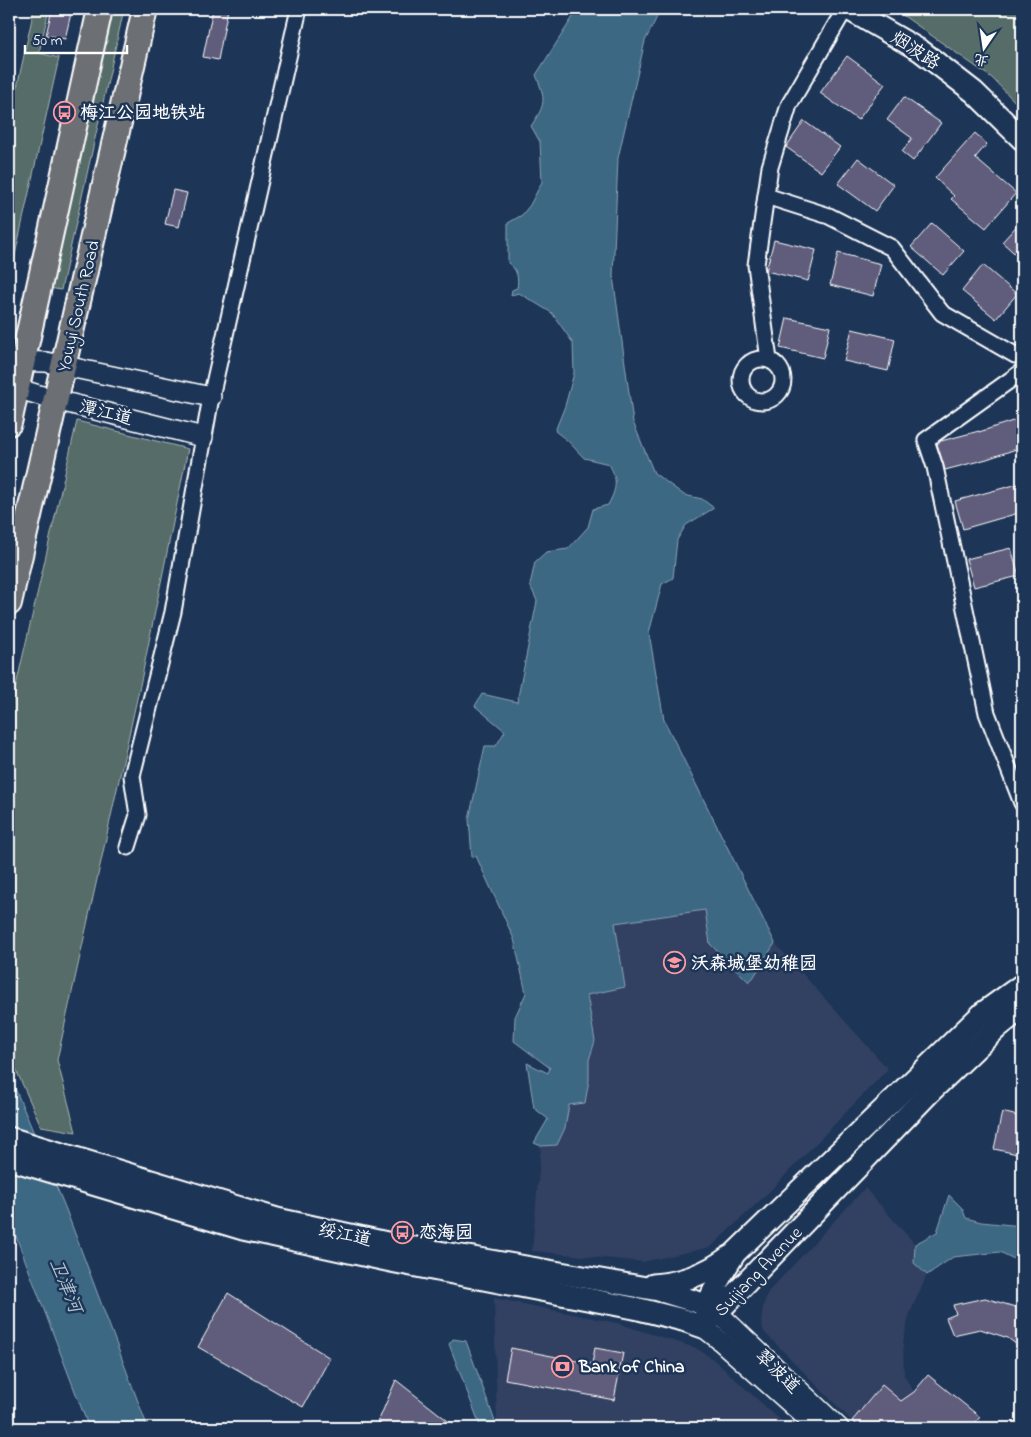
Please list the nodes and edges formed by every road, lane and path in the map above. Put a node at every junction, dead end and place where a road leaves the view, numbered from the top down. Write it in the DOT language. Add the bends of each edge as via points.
graph roads {
  1 [pos="100,9"];
  2 [pos="145,9"];
  3 [pos="299,9"];
  4 [pos="847,9"];
  5 [pos="866,9"];
  6 [pos="1022,129"];
  7 [pos="1022,139"];
  8 [pos="766,196"];
  9 [pos="1019,351"];
  10 [pos="770,360"];
  11 [pos="55,363"];
  12 [pos="13,372"];
  13 [pos="1021,374"];
  14 [pos="211,397"];
  15 [pos="56,400"];
  16 [pos="9,423"];
  17 [pos="203,437"];
  18 [pos="9,604"];
  19 [pos="1021,798"];
  20 [pos="128,847"];
  21 [pos="1022,985"];
  22 [pos="1022,1008"];
  23 [pos="9,1138"];
  24 [pos="9,1159"];
  25 [pos="735,1253"];
  26 [pos="629,1286"];
  27 [pos="709,1315"];
  28 [pos="818,1428"];
  29 [pos="839,1428"];
  1 -- 12 [label="main road" via="31,322 17,344"];
  2 -- 11 [label="main road, Youyi South Road" via="72,331"];
  3 -- 14 [label="street"];
  4 -- 7 [label="main road, 烟波路" via="921,51 974,92"];
  4 -- 8 [label="street" via="789,105 770,167"];
  5 -- 6 [label="main road, 烟波路" via="929,48 992,99"];
  8 -- 9 [label="street" via="828,216 892,248 942,313"];
  8 -- 10 [label="street" via="756,265"];
  9 -- 13 [label="street" via="1014,365"];
  11 -- 12 [label="street"];
  11 -- 14 [label="street"];
  11 -- 15 [label="main road, Youyi South Road"];
  12 -- 15 [label="street, 潭江道"];
  12 -- 16 [label="main road"];
  13 -- 19 [label="street" via="926,440 935,467 987,713"];
  14 -- 17 [label="street"];
  15 -- 17 [label="street, 潭江道"];
  15 -- 18 [label="main road, Youyi South Road"];
  17 -- 20 [label="street" via="174,612 132,776 138,815"];
  21 -- 25 [label="main road, Suijiang Avenue" via="983,1013"];
  22 -- 27 [label="main road, Suijiang Avenue" via="929,1093 757,1272 721,1297"];
  23 -- 26 [label="main road, 绥江道" via="285,1220 387,1243"];
  24 -- 27 [label="main road, 绥江道" via="298,1242 639,1309 693,1309"];
  25 -- 26 [label="main road" via="717,1266 685,1280"];
  25 -- 27 [label="main road, Suijiang Avenue" via="719,1277"];
  26 -- 27 [label="main road, 绥江道" via="658,1290"];
  27 -- 28 [label="street, 翠波道" via="717,1338"];
  27 -- 29 [label="street, 翠波道"];
}
